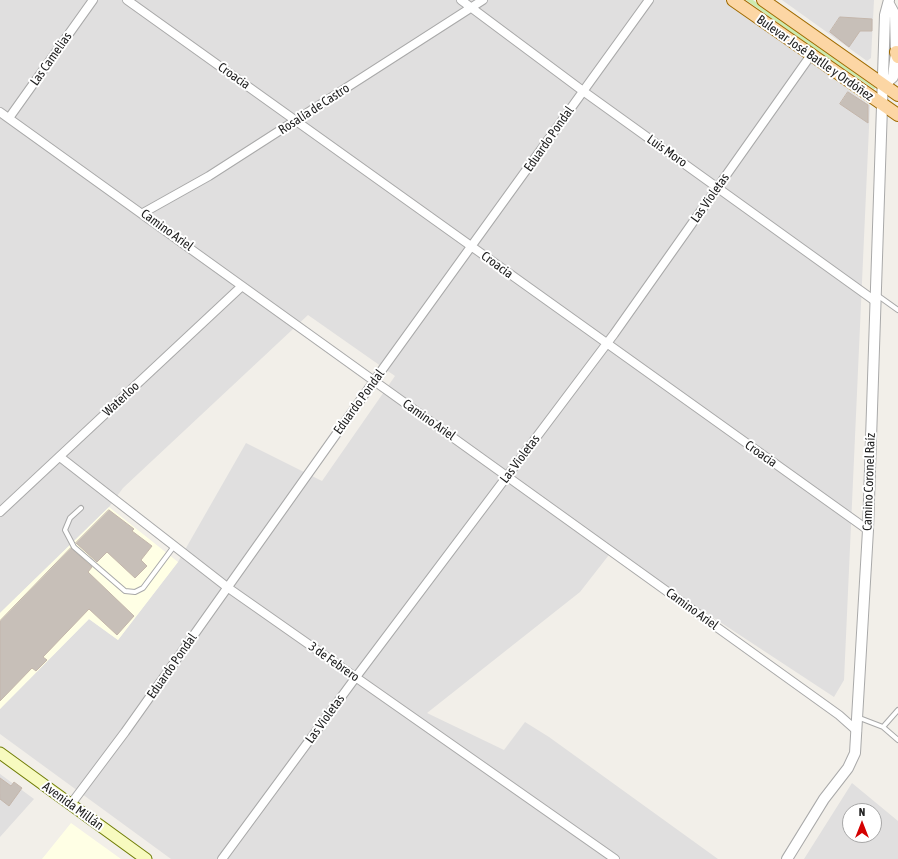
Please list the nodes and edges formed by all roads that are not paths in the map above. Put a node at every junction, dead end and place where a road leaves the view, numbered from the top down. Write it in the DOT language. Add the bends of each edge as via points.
graph roads {
  1 [pos="93,0"];
  2 [pos="127,0"];
  3 [pos="461,0"];
  4 [pos="483,0"];
  5 [pos="649,0"];
  6 [pos="733,0"];
  7 [pos="763,0"];
  8 [pos="889,2"];
  9 [pos="471,7"];
  10 [pos="897,54"];
  11 [pos="811,55"];
  12 [pos="884,85"];
  13 [pos="583,91"];
  14 [pos="898,95"];
  15 [pos="883,104"];
  16 [pos="0,112"];
  17 [pos="898,115"];
  18 [pos="9,118"];
  19 [pos="296,120"];
  20 [pos="718,187"];
  21 [pos="143,213"];
  22 [pos="472,248"];
  23 [pos="242,286"];
  24 [pos="875,297"];
  25 [pos="898,310"];
  26 [pos="607,344"];
  27 [pos="374,381"];
  28 [pos="60,456"];
  29 [pos="507,476"];
  30 [pos="81,508"];
  31 [pos="0,512"];
  32 [pos="868,530"];
  33 [pos="175,545"];
  34 [pos="227,587"];
  35 [pos="356,677"];
  36 [pos="898,710"];
  37 [pos="858,717"];
  38 [pos="883,727"];
  39 [pos="857,730"];
  40 [pos="898,740"];
  41 [pos="0,753"];
  42 [pos="71,804"];
  43 [pos="146,859"];
  44 [pos="222,859"];
  45 [pos="615,859"];
  46 [pos="787,859"];
  1 -- 18 [label="street, Las Camelias"];
  2 -- 19 [label="street, Croacia"];
  3 -- 9 [label="street, Luis Moro"];
  4 -- 9 [label="street, Rosalía de Castro"];
  5 -- 13 [label="street, Eduardo Pondal"];
  6 -- 11 [label="main road, Bulevar José Batlle y Ordóñez"];
  7 -- 12 [label="main road, Bulevar José Batlle y Ordóñez"];
  8 -- 10 [label="street, Camino Coronel Raíz" via="895,14"];
  8 -- 12 [label="street, Camino Coronel Raíz" via="885,14"];
  9 -- 13 [label="street, Luis Moro"];
  9 -- 19 [label="street, Rosalía de Castro"];
  10 -- 12 [label="street, Camino Coronel Raíz" via="893,77"];
  11 -- 15 [label="main road, Bulevar José Batlle y Ordóñez"];
  11 -- 20 [label="street, Las Violetas"];
  12 -- 14 [label="main road, Bulevar José Batlle y Ordóñez"];
  12 -- 15 [label="street, Camino Coronel Raíz"];
  13 -- 20 [label="street, Luis Moro"];
  13 -- 22 [label="street, Eduardo Pondal"];
  15 -- 17 [label="main road, Bulevar José Batlle y Ordóñez"];
  15 -- 24 [label="street, Camino Coronel Raíz"];
  16 -- 18 [label="street, Camino Ariel"];
  18 -- 21 [label="street, Camino Ariel"];
  19 -- 21 [label="street, Rosalía de Castro" via="209,176"];
  19 -- 22 [label="street, Croacia"];
  20 -- 24 [label="street, Luis Moro"];
  20 -- 26 [label="street, Las Violetas"];
  21 -- 23 [label="street, Camino Ariel"];
  22 -- 26 [label="street, Croacia"];
  22 -- 27 [label="street, Eduardo Pondal"];
  23 -- 27 [label="street, Camino Ariel"];
  23 -- 28 [label="street, Waterloo"];
  24 -- 25 [label="lane"];
  24 -- 32 [label="street, Camino Coronel Raíz"];
  26 -- 29 [label="street, Las Violetas"];
  26 -- 32 [label="street, Croacia"];
  27 -- 29 [label="street, Camino Ariel"];
  27 -- 34 [label="street, Eduardo Pondal"];
  28 -- 31 [label="street, Waterloo"];
  28 -- 33 [label="street, 3 de Febrero"];
  29 -- 35 [label="street, Las Violetas"];
  29 -- 39 [label="street, Camino Ariel"];
  30 -- 33 [label="lane" via="70,518 65,530 74,547 125,591 134,592 144,588"];
  32 -- 37 [label="street, Camino Coronel Raíz"];
  33 -- 34 [label="street, 3 de Febrero"];
  34 -- 35 [label="street, 3 de Febrero"];
  34 -- 42 [label="street, Eduardo Pondal"];
  35 -- 44 [label="street, Las Violetas"];
  35 -- 45 [label="street, 3 de Febrero"];
  36 -- 38 [label="lane"];
  37 -- 38 [label="lane"];
  37 -- 39 [label="street, Camino Coronel Raíz"];
  38 -- 40 [label="lane"];
  39 -- 46 [label="street, Camino Coronel Raíz" via="852,760 824,799"];
  41 -- 42 [label="main road, Avenida Millán"];
  42 -- 43 [label="main road, Avenida Millán"];
}
